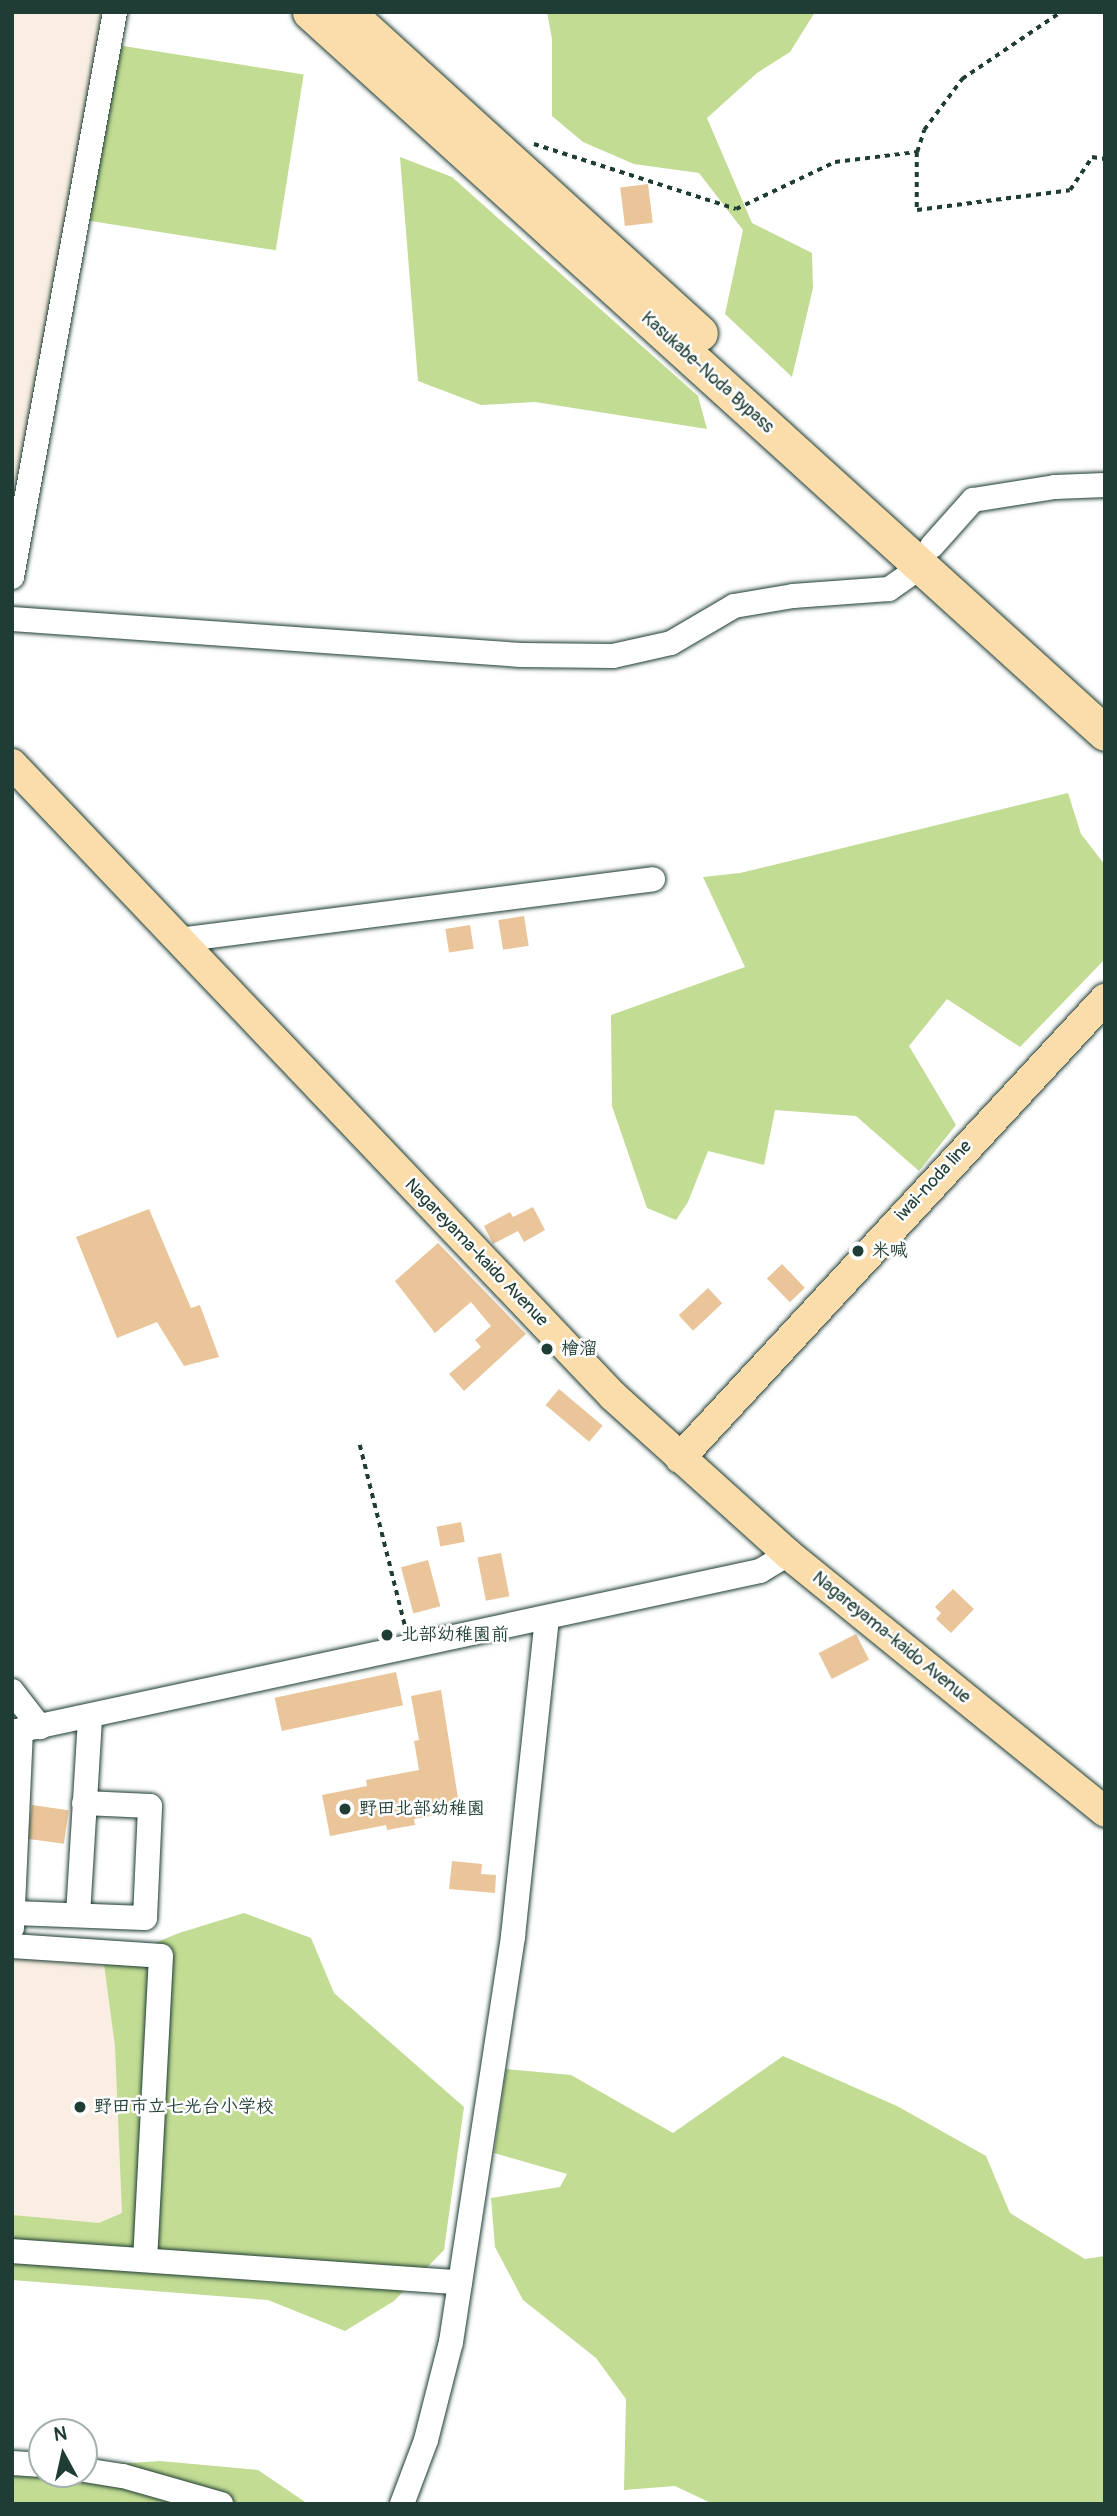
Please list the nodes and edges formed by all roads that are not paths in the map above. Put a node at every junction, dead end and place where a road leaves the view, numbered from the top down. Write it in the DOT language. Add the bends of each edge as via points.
graph roads {
  1 [pos="115,12"];
  2 [pos="310,12"];
  3 [pos="347,12"];
  4 [pos="1105,485"];
  5 [pos="926,556"];
  6 [pos="12,578"];
  7 [pos="12,619"];
  8 [pos="1105,704"];
  9 [pos="1105,733"];
  10 [pos="12,764"];
  11 [pos="653,879"];
  12 [pos="179,940"];
  13 [pos="1105,999"];
  14 [pos="680,1458"];
  15 [pos="788,1554"];
  16 [pos="547,1618"];
  17 [pos="12,1691"];
  18 [pos="90,1716"];
  19 [pos="25,1730"];
  20 [pos="85,1803"];
  21 [pos="1105,1812"];
  22 [pos="13,1913"];
  23 [pos="78,1915"];
  24 [pos="12,1932"];
  25 [pos="12,1946"];
  26 [pos="12,2251"];
  27 [pos="145,2259"];
  28 [pos="460,2282"];
  29 [pos="98,2472"];
  30 [pos="221,2504"];
  31 [pos="402,2504"];
  1 -- 6 [label="street"];
  2 -- 5 [label="highway, Kasukabe-Noda Bypass"];
  3 -- 5 [label="highway, Kasukabe-Noda Bypass"];
  4 -- 5 [label="street" via="1055,487 973,500"];
  5 -- 7 [label="street" via="889,589 793,596 734,606 671,643 613,656 521,655"];
  5 -- 8 [label="highway, Kasukabe-Noda Bypass"];
  5 -- 9 [label="highway, Kasukabe-Noda Bypass"];
  10 -- 12 [label="main road, Nagareyama-kaido Avenue"];
  11 -- 12 [label="street"];
  12 -- 14 [label="main road, Nagareyama-kaido Avenue" via="559,1340"];
  13 -- 14 [label="main road, iwai-noda line"];
  14 -- 15 [label="main road, Nagareyama-kaido Avenue"];
  15 -- 16 [label="street" via="760,1571"];
  15 -- 21 [label="main road, Nagareyama-kaido Avenue"];
  16 -- 18 [label="street"];
  16 -- 28 [label="street" via="513,1936"];
  17 -- 19 [label="street"];
  18 -- 19 [label="street"];
  18 -- 20 [label="street"];
  19 -- 22 [label="street"];
  20 -- 23 [label="street"];
  20 -- 23 [label="street" via="150,1807 145,1918"];
  22 -- 23 [label="street"];
  22 -- 24 [label="street"];
  25 -- 27 [label="street" via="161,1956"];
  26 -- 27 [label="street"];
  27 -- 28 [label="street"];
  28 -- 31 [label="street" via="451,2342 426,2440"];
  29 -- 30 [label="street"];
}
